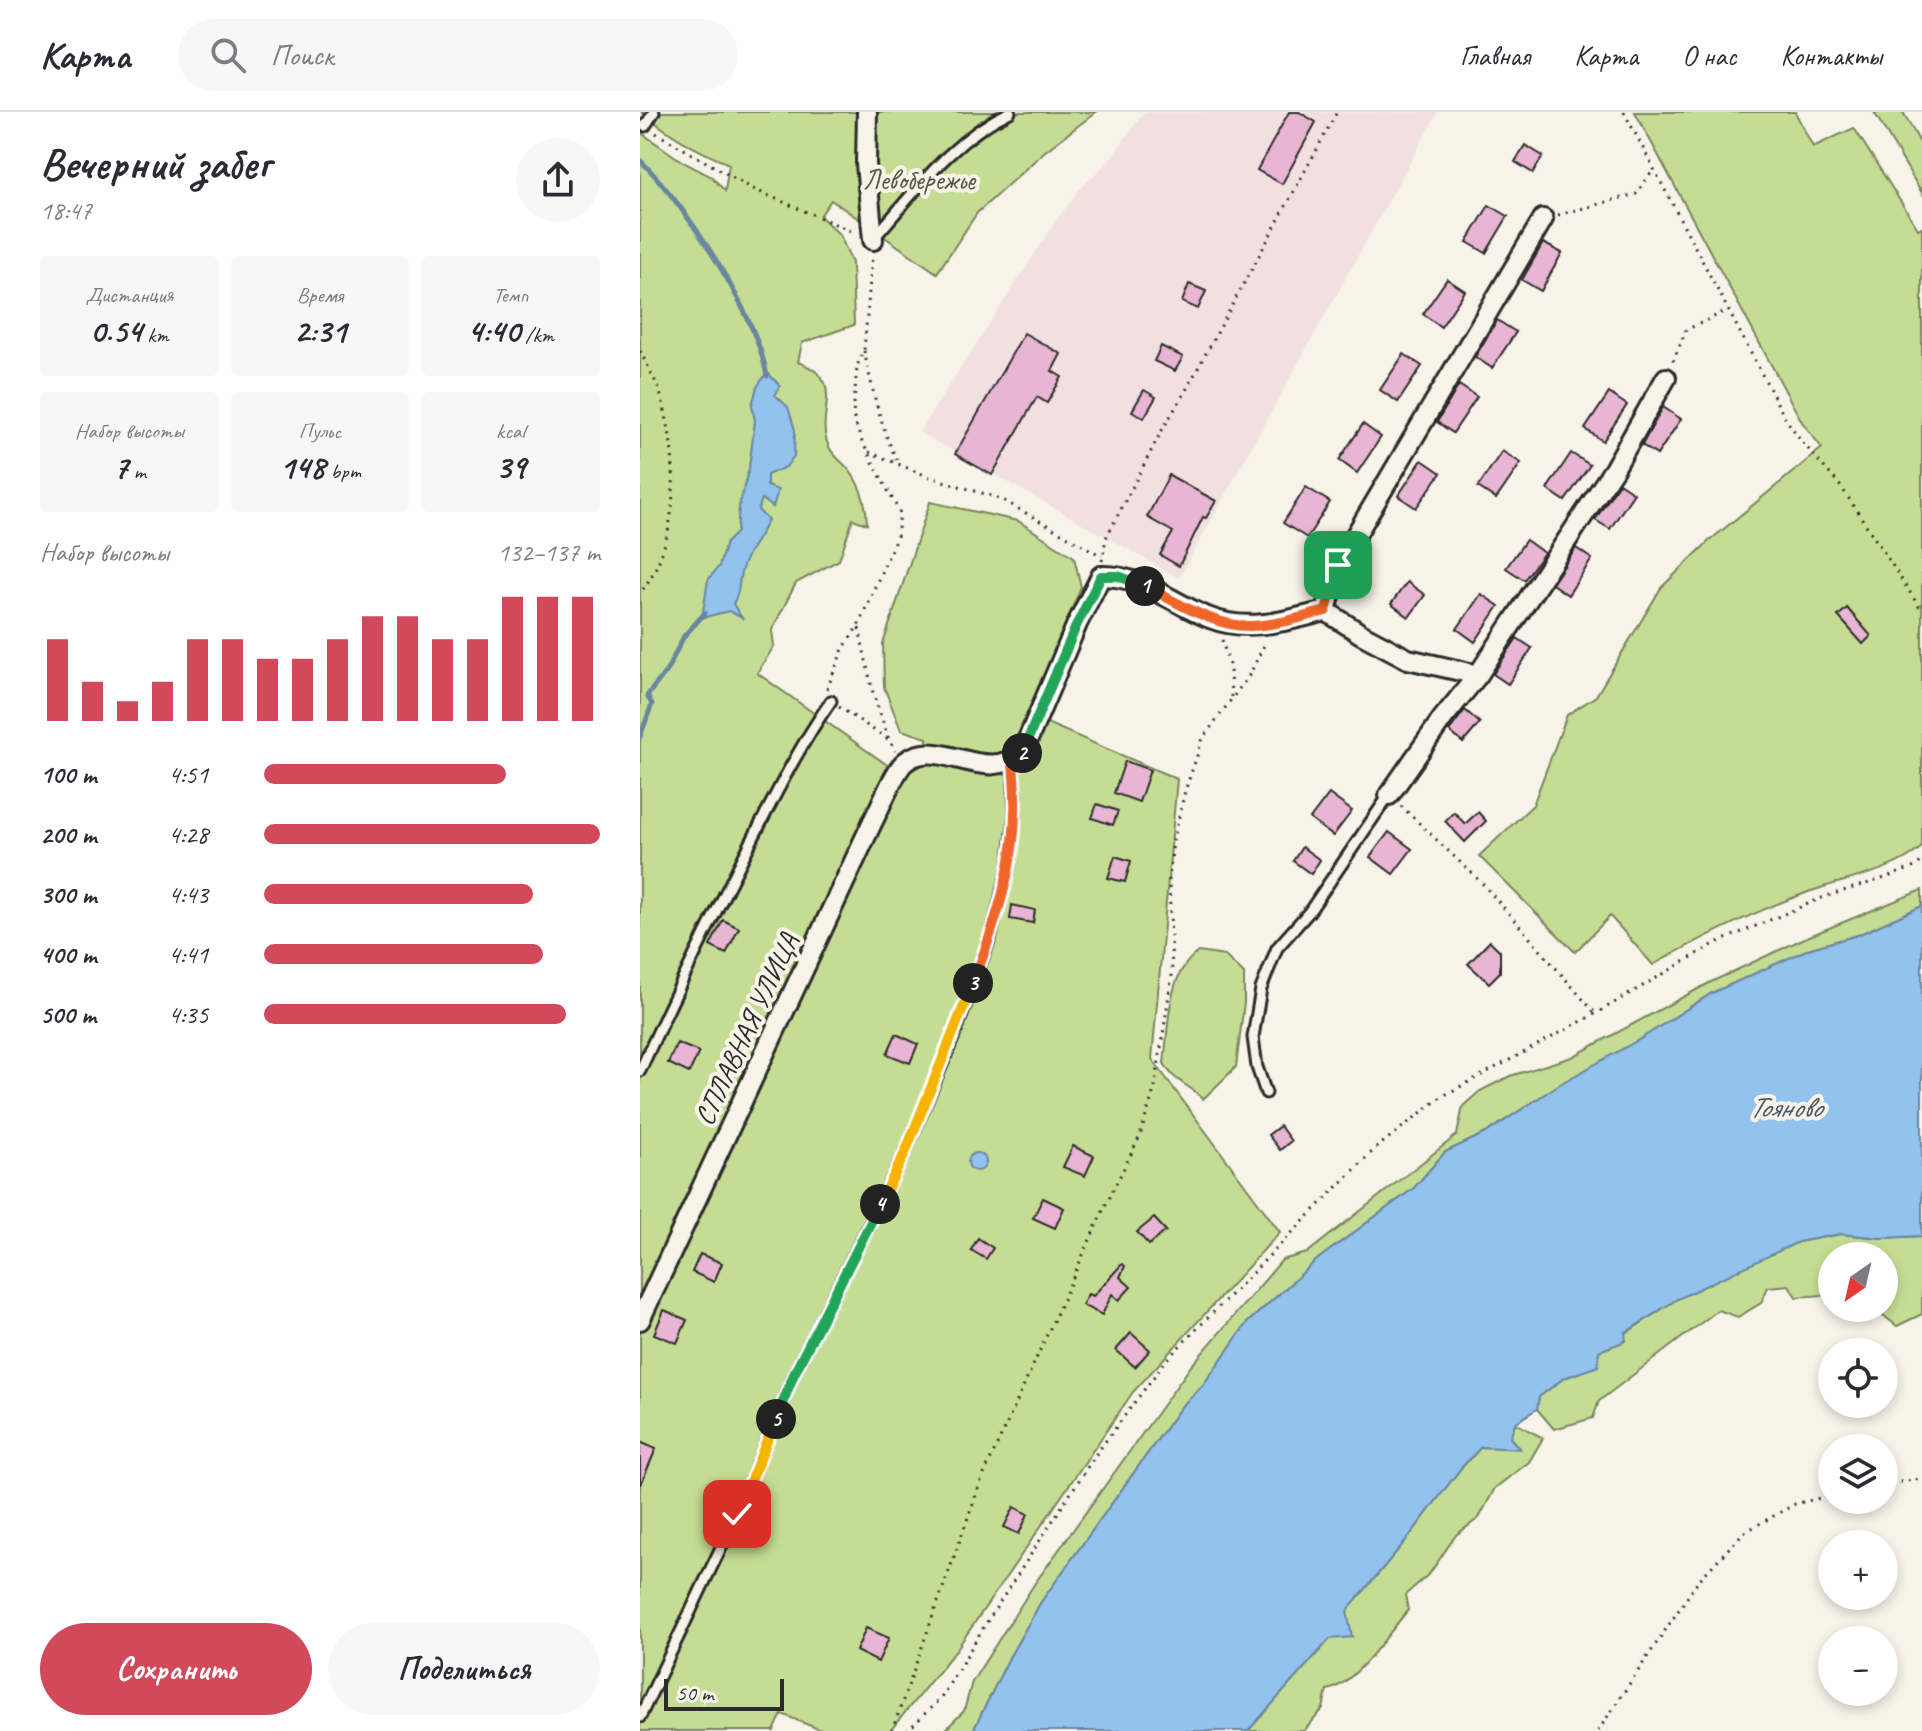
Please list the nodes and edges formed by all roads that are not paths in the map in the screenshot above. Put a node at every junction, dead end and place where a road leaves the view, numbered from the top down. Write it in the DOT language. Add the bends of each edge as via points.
graph roads {
  1 [pos="654,112"];
  2 [pos="867,112"];
  3 [pos="1010,112"];
  4 [pos="645,126"];
  5 [pos="1543,219"];
  6 [pos="873,240"];
  7 [pos="1666,378"];
  8 [pos="1326,611"];
  9 [pos="1478,675"];
  10 [pos="831,701"];
  11 [pos="1013,762"];
  12 [pos="1389,795"];
  13 [pos="640,1071"];
  14 [pos="1266,1093"];
  15 [pos="640,1320"];
  16 [pos="640,1717"];
  1 -- 4 [label="lane"];
  2 -- 6 [label="street"];
  3 -- 6 [label="lane" via="969,135 947,155"];
  5 -- 8 [label="street" via="1338,565"];
  7 -- 9 [label="street" via="1614,469"];
  8 -- 9 [label="street" via="1408,659"];
  8 -- 11 [label="street" via="1248,626 1212,619 1118,576 1101,576 1023,751"];
  9 -- 12 [label="street"];
  10 -- 13 [label="lane" via="760,826"];
  11 -- 15 [label="street, СПЛАВНАЯ УЛИЦА" via="989,767 918,755 903,763"];
  11 -- 16 [label="lane" via="1009,867 990,939 956,1031 905,1153 794,1374 737,1514"];
  12 -- 14 [label="lane" via="1309,912 1277,948 1261,989 1253,1037"];
}
